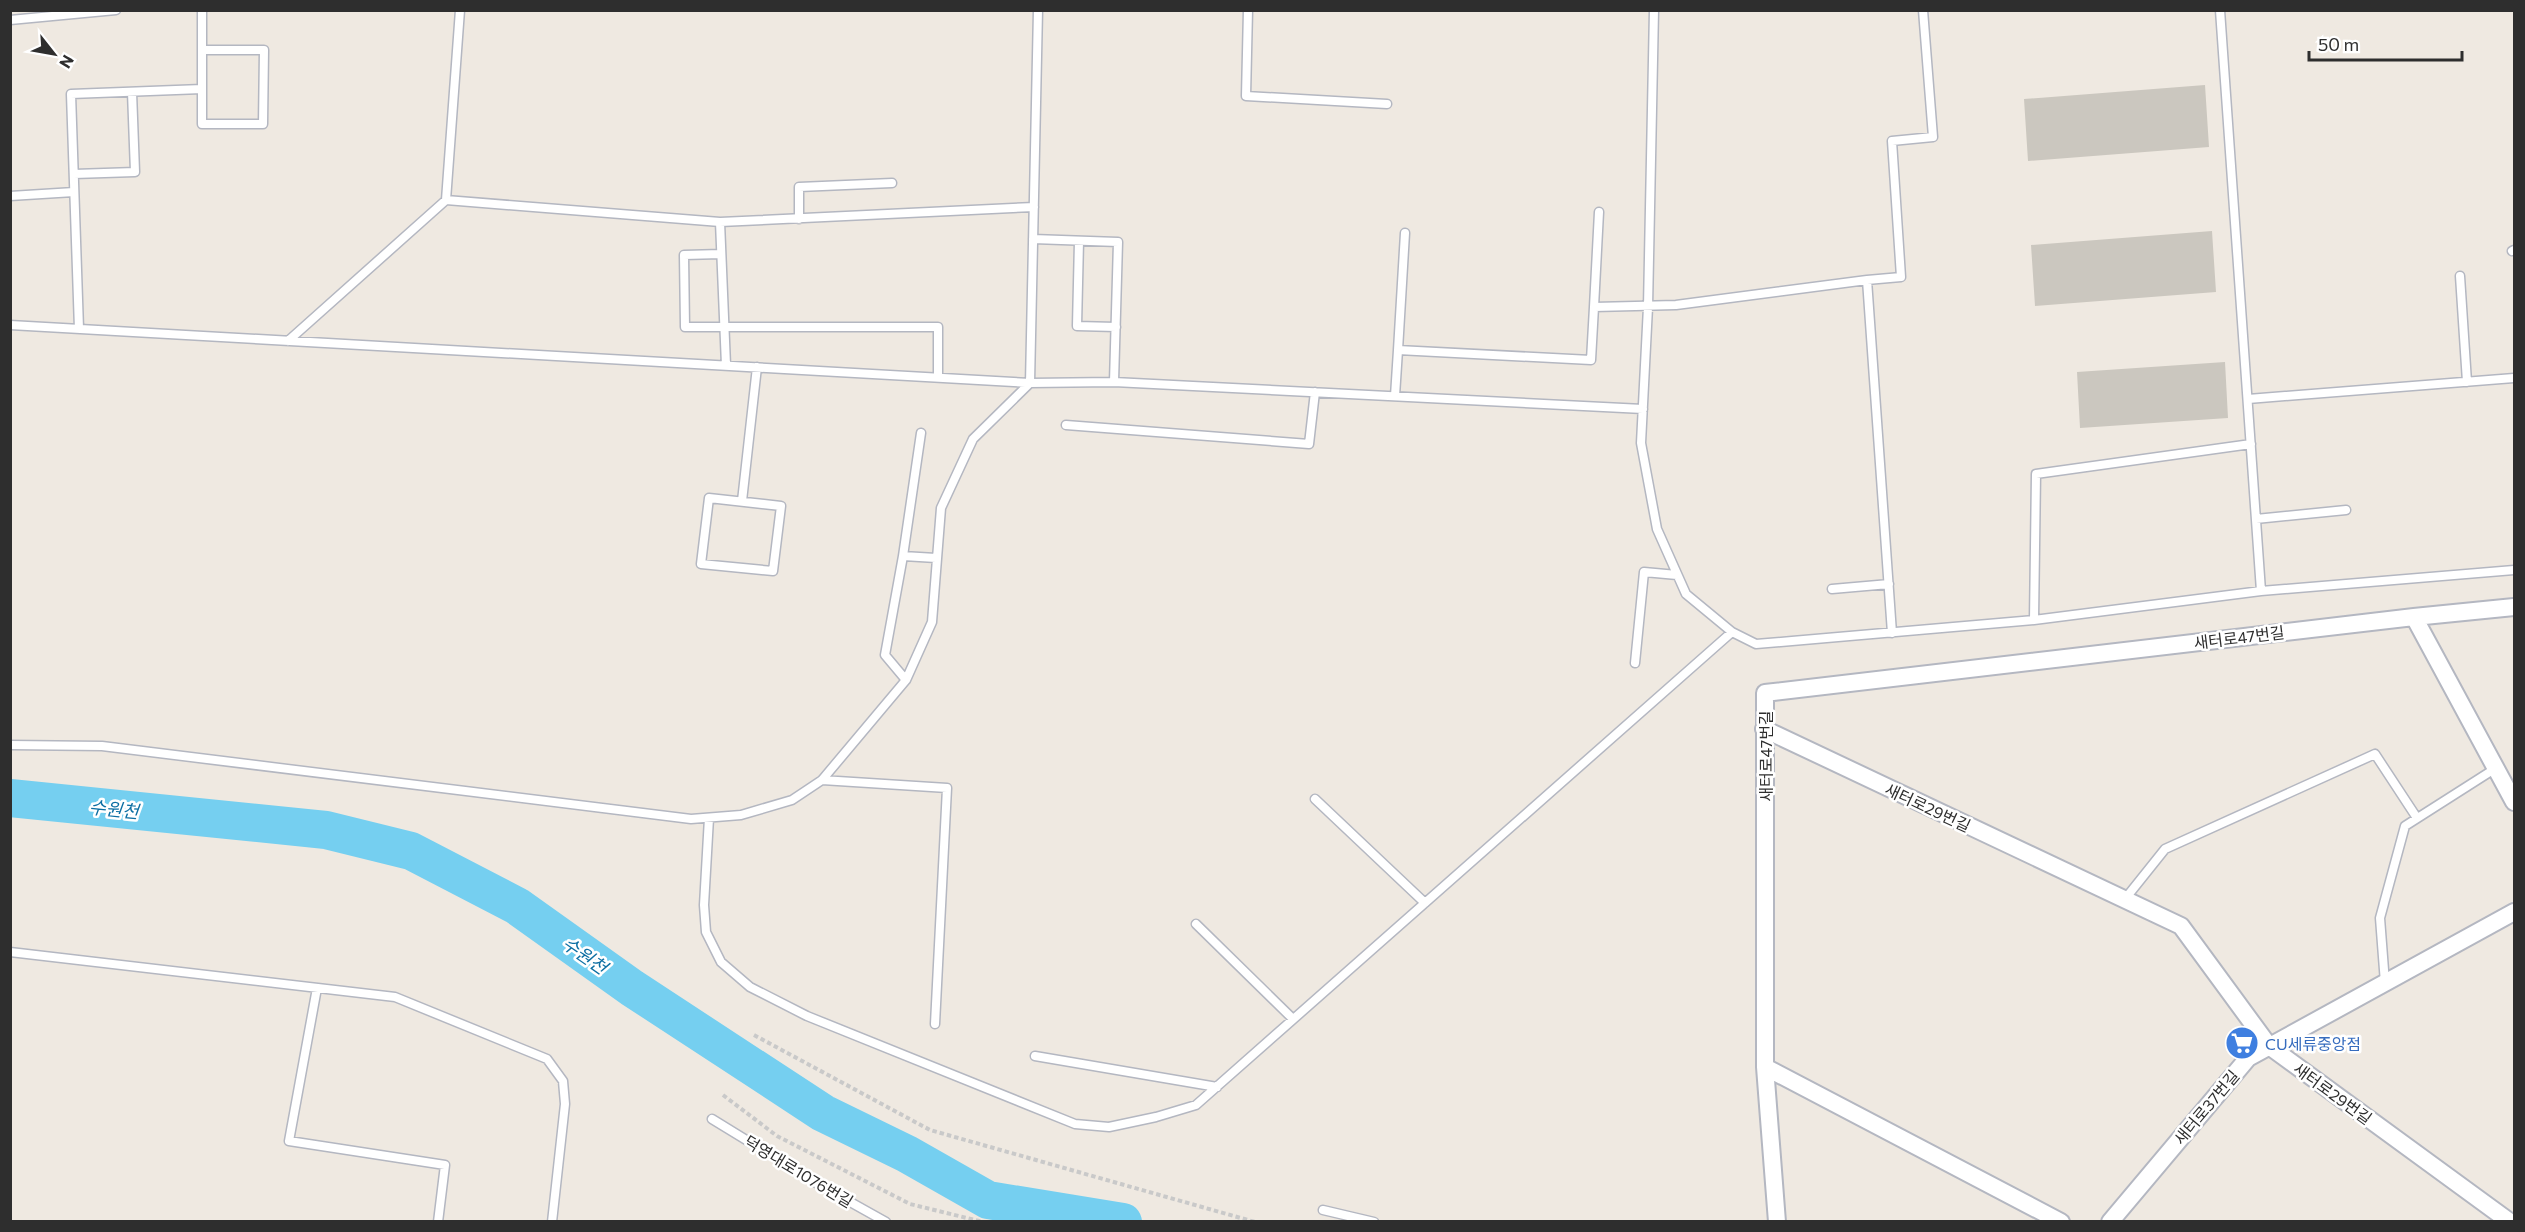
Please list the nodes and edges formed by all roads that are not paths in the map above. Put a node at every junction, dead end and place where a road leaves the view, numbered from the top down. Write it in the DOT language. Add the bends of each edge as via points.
graph roads {
  1 [pos="116,10"];
  2 [pos="202,10"];
  3 [pos="460,10"];
  4 [pos="1038,10"];
  5 [pos="1248,10"];
  6 [pos="1654,10"];
  7 [pos="1923,10"];
  8 [pos="2220,10"];
  9 [pos="10,20"];
  10 [pos="202,50"];
  11 [pos="202,89"];
  12 [pos="132,92"];
  13 [pos="1388,104"];
  14 [pos="74,174"];
  15 [pos="892,183"];
  16 [pos="74,192"];
  17 [pos="10,196"];
  18 [pos="446,200"];
  19 [pos="1034,207"];
  20 [pos="1599,212"];
  21 [pos="799,219"];
  22 [pos="720,222"];
  23 [pos="1405,233"];
  24 [pos="1033,239"];
  25 [pos="1079,241"];
  26 [pos="721,254"];
  27 [pos="2460,276"];
  28 [pos="1867,280"];
  29 [pos="1594,307"];
  30 [pos="1648,307"];
  31 [pos="10,325"];
  32 [pos="724,326"];
  33 [pos="1116,327"];
  34 [pos="79,329"];
  35 [pos="288,341"];
  36 [pos="1398,350"];
  37 [pos="726,365"];
  38 [pos="757,367"];
  39 [pos="938,377"];
  40 [pos="2514,378"];
  41 [pos="1114,382"];
  42 [pos="2467,382"];
  43 [pos="1030,383"];
  44 [pos="1316,392"];
  45 [pos="1395,396"];
  46 [pos="2248,399"];
  47 [pos="1643,409"];
  48 [pos="1066,425"];
  49 [pos="921,433"];
  50 [pos="2251,444"];
  51 [pos="742,501"];
  52 [pos="2346,510"];
  53 [pos="2256,519"];
  54 [pos="903,556"];
  55 [pos="936,558"];
  56 [pos="2514,570"];
  57 [pos="1677,575"];
  58 [pos="1889,584"];
  59 [pos="1832,589"];
  60 [pos="2261,591"];
  61 [pos="2514,607"];
  62 [pos="2414,616"];
  63 [pos="2034,620"];
  64 [pos="1732,632"];
  65 [pos="1892,633"];
  66 [pos="1635,663"];
  67 [pos="906,680"];
  68 [pos="1764,729"];
  69 [pos="10,745"];
  70 [pos="2496,768"];
  71 [pos="822,780"];
  72 [pos="1315,799"];
  73 [pos="2514,802"];
  74 [pos="709,818"];
  75 [pos="2417,818"];
  76 [pos="2125,899"];
  77 [pos="1425,903"];
  78 [pos="2514,912"];
  79 [pos="1196,924"];
  80 [pos="10,952"];
  81 [pos="2385,983"];
  82 [pos="317,988"];
  83 [pos="1293,1019"];
  84 [pos="936,1024"];
  85 [pos="2269,1046"];
  86 [pos="1035,1056"];
  87 [pos="1765,1067"];
  88 [pos="1217,1087"];
  89 [pos="712,1119"];
  90 [pos="1323,1210"];
  91 [pos="2514,1217"];
  92 [pos="438,1221"];
  93 [pos="552,1221"];
  94 [pos="886,1221"];
  95 [pos="1374,1221"];
  96 [pos="1777,1221"];
  97 [pos="2061,1221"];
  98 [pos="2110,1221"];
  99 [pos="2508,1221"];
  1 -- 9 [label="lane"];
  2 -- 10 [label="lane"];
  3 -- 18 [label="lane"];
  4 -- 19 [label="lane"];
  5 -- 13 [label="lane" via="1246,96"];
  6 -- 30 [label="lane"];
  7 -- 28 [label="lane" via="1933,137 1892,141 1901,277"];
  8 -- 46 [label="lane"];
  10 -- 11 [label="lane"];
  10 -- 11 [label="lane" via="264,50 263,124 202,124"];
  11 -- 12 [label="lane"];
  12 -- 14 [label="lane" via="135,171"];
  12 -- 14 [label="lane" via="71,94"];
  14 -- 16 [label="lane"];
  15 -- 21 [label="lane" via="799,187"];
  16 -- 17 [label="lane"];
  16 -- 34 [label="lane"];
  18 -- 22 [label="lane"];
  18 -- 35 [label="lane"];
  19 -- 21 [label="lane"];
  19 -- 24 [label="lane"];
  20 -- 29 [label="lane"];
  21 -- 22 [label="lane"];
  22 -- 26 [label="lane"];
  23 -- 36 [label="lane"];
  24 -- 25 [label="lane"];
  24 -- 43 [label="lane"];
  25 -- 33 [label="lane" via="1118,242"];
  25 -- 33 [label="lane" via="1077,326"];
  26 -- 32 [label="lane"];
  26 -- 32 [label="lane" via="684,255 685,327"];
  27 -- 42 [label="lane"];
  28 -- 30 [label="lane"];
  28 -- 58 [label="lane"];
  29 -- 30 [label="lane"];
  29 -- 36 [label="lane" via="1591,360"];
  30 -- 47 [label="lane"];
  31 -- 34 [label="lane"];
  32 -- 37 [label="lane"];
  32 -- 39 [label="lane" via="938,327"];
  33 -- 41 [label="lane"];
  34 -- 35 [label="lane"];
  35 -- 37 [label="lane"];
  36 -- 45 [label="lane"];
  37 -- 38 [label="lane"];
  38 -- 39 [label="lane"];
  38 -- 51 [label="lane"];
  39 -- 43 [label="lane"];
  40 -- 42 [label="lane"];
  41 -- 43 [label="lane"];
  41 -- 44 [label="lane"];
  42 -- 46 [label="lane"];
  43 -- 55 [label="lane" via="973,439 940,508"];
  44 -- 45 [label="lane"];
  44 -- 48 [label="lane" via="1309,444"];
  45 -- 47 [label="lane"];
  46 -- 50 [label="lane"];
  47 -- 57 [label="lane" via="1641,443 1657,529"];
  49 -- 54 [label="lane"];
  50 -- 53 [label="lane"];
  50 -- 63 [label="lane" via="2036,474"];
  51 -- 51 [label="lane" via="709,498 701,564 773,571 781,506"];
  52 -- 53 [label="lane"];
  53 -- 60 [label="lane"];
  54 -- 55 [label="lane"];
  54 -- 67 [label="lane" via="885,654"];
  55 -- 67 [label="lane" via="932,622"];
  56 -- 60 [label="lane"];
  57 -- 64 [label="lane" via="1686,594"];
  57 -- 66 [label="lane" via="1644,572"];
  58 -- 59 [label="lane"];
  58 -- 65 [label="lane"];
  60 -- 63 [label="lane"];
  61 -- 62 [label="street, 새터로47번길"];
  62 -- 68 [label="street, 새터로47번길" via="1765,693"];
  62 -- 70 [label="street"];
  63 -- 65 [label="lane"];
  64 -- 65 [label="lane" via="1756,644"];
  64 -- 77 [label="lane"];
  67 -- 71 [label="lane"];
  68 -- 76 [label="street, 새터로29번길"];
  68 -- 87 [label="street, 새터로47번길"];
  69 -- 74 [label="lane" via="102,746 679,818"];
  70 -- 73 [label="street"];
  70 -- 75 [label="lane"];
  71 -- 74 [label="lane" via="792,800 741,815"];
  71 -- 84 [label="lane" via="947,788"];
  72 -- 77 [label="lane"];
  74 -- 88 [label="lane" via="706,932 721,962 750,987 807,1016 1075,1124 1110,1127 1156,1117 1196,1105"];
  75 -- 76 [label="lane" via="2375,754 2165,849"];
  75 -- 81 [label="lane" via="2404,826 2380,918"];
  76 -- 85 [label="street, 새터로29번길" via="2181,926"];
  77 -- 83 [label="lane"];
  78 -- 81 [label="street, 새터로37번길"];
  79 -- 83 [label="lane"];
  80 -- 82 [label="lane"];
  81 -- 85 [label="street, 새터로37번길"];
  82 -- 92 [label="lane" via="289,1140 445,1165"];
  82 -- 93 [label="lane" via="395,997 547,1059 563,1081 565,1104"];
  83 -- 88 [label="lane"];
  85 -- 98 [label="street, 새터로37번길" via="2247,1058"];
  85 -- 99 [label="street, 새터로29번길"];
  86 -- 88 [label="lane"];
  87 -- 96 [label="street, 새터로47번길"];
  87 -- 97 [label="street"];
  89 -- 94 [label="lane, 덕영대로1076번길"];
  90 -- 95 [label="lane"];
  91 -- 99 [label="street"];
}
